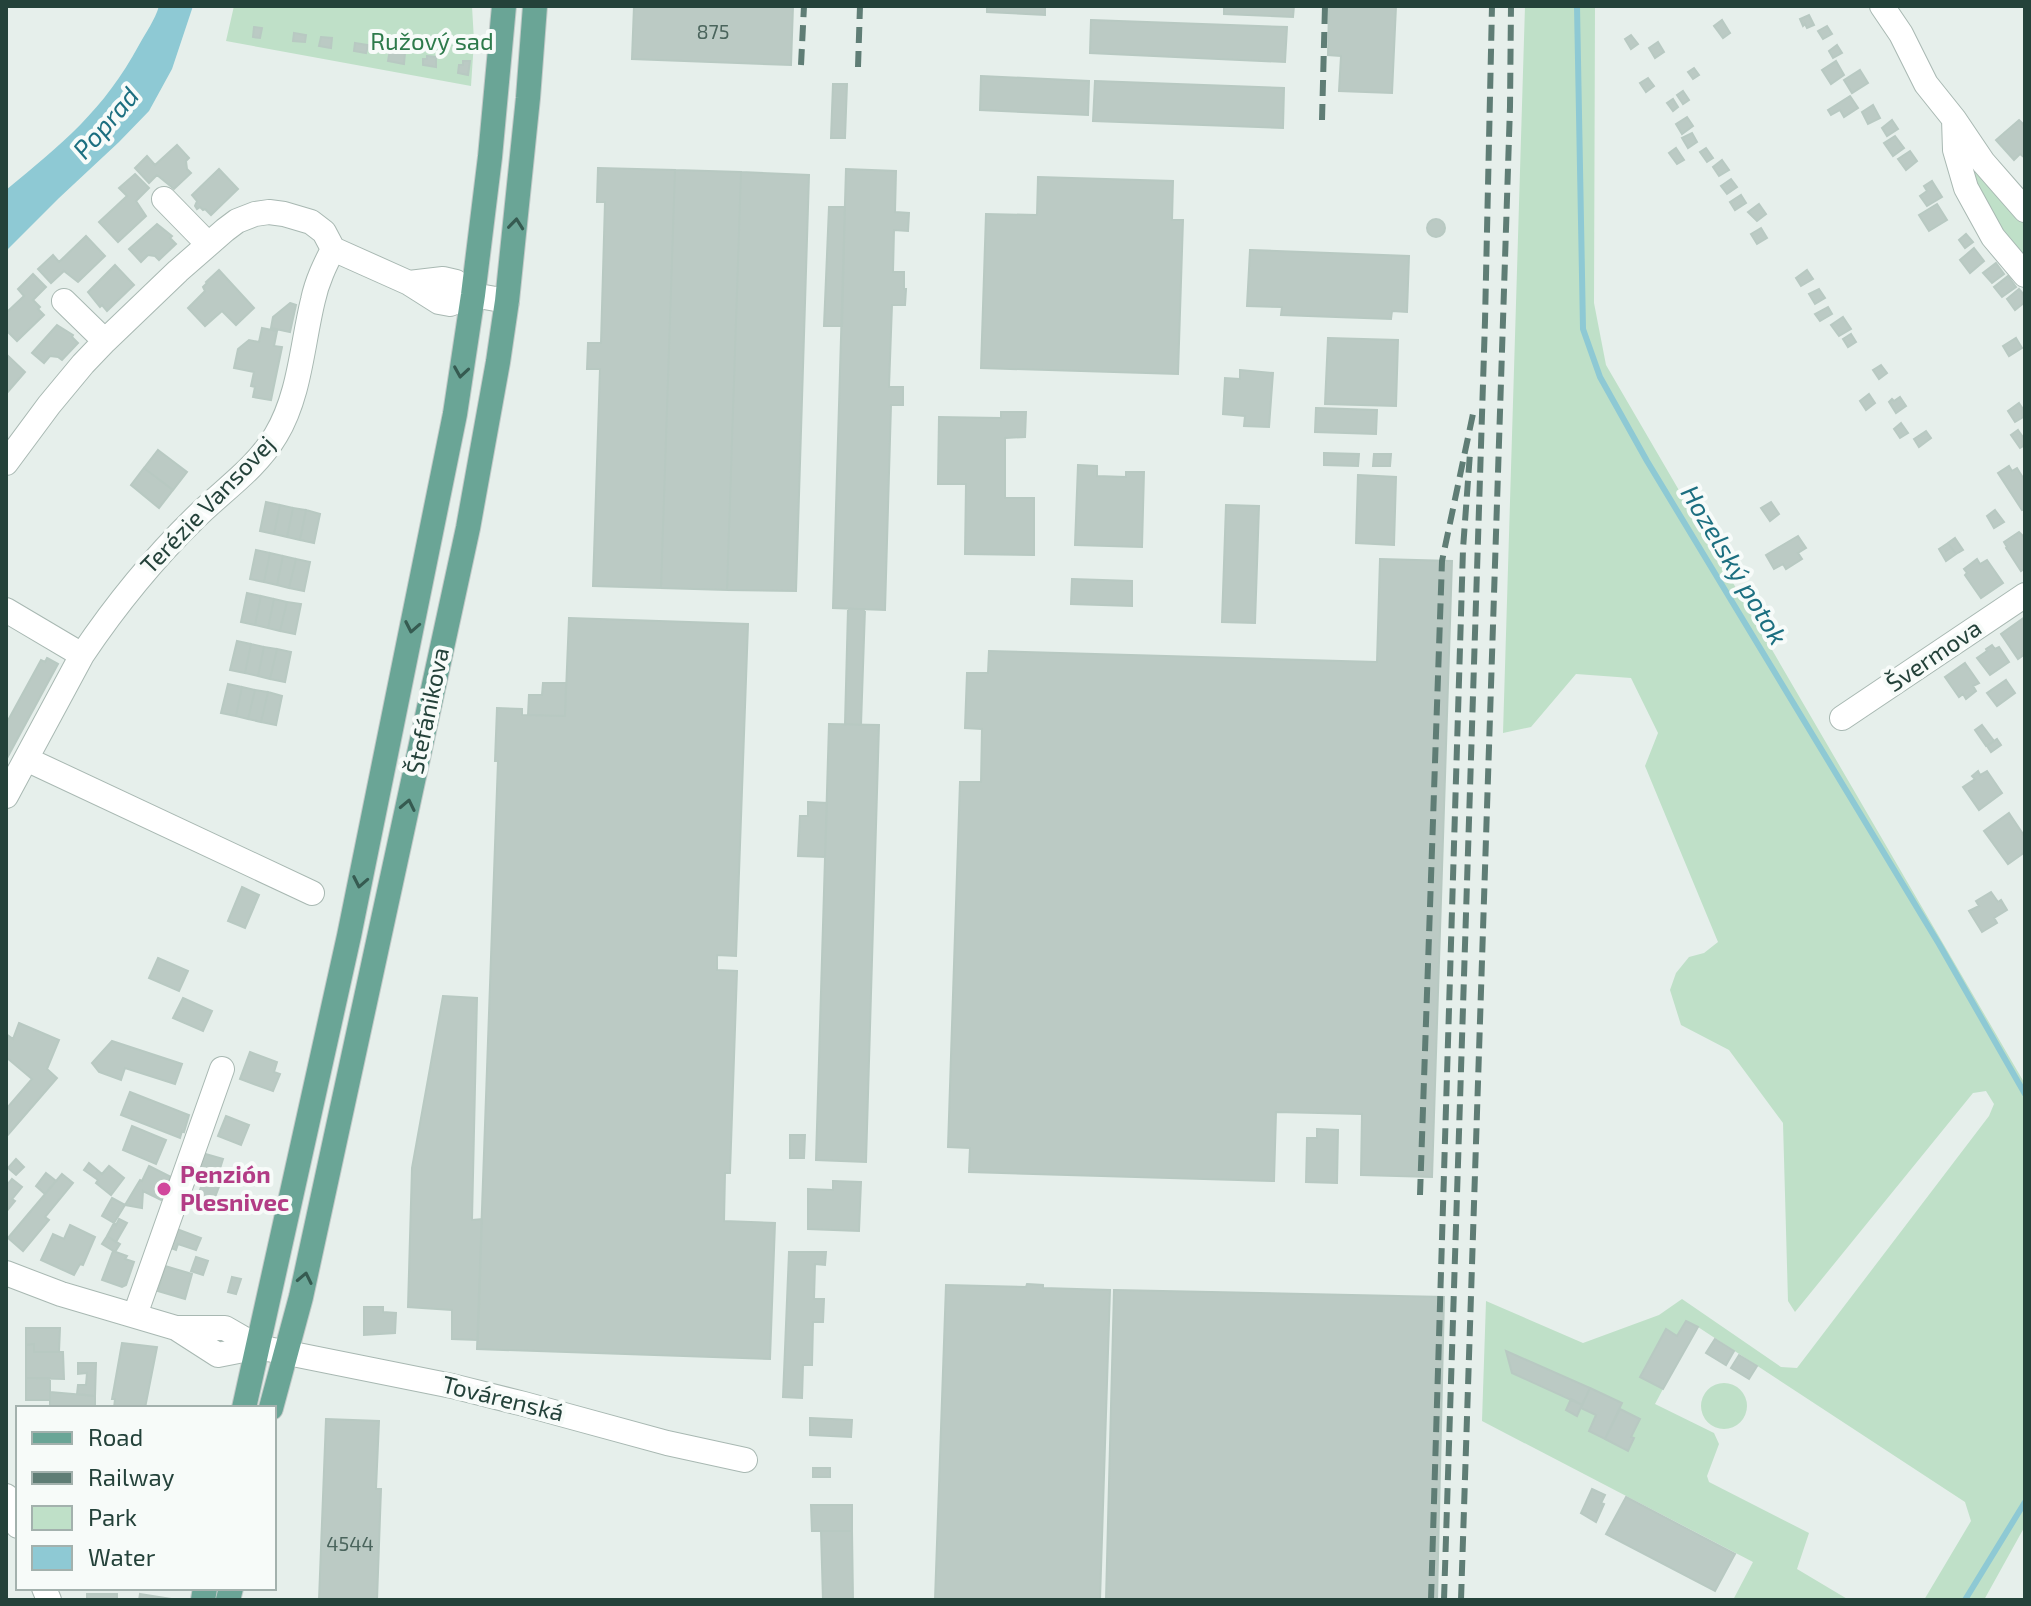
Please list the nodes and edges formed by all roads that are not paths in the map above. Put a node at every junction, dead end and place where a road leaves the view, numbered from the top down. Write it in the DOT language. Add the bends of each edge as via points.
graph roads {
  1 [pos="504,6"];
  2 [pos="535,6"];
  3 [pos="1882,6"];
  4 [pos="1954,119"];
  5 [pos="164,199"];
  6 [pos="2025,210"];
  7 [pos="208,244"];
  8 [pos="333,249"];
  9 [pos="2025,275"];
  10 [pos="473,295"];
  11 [pos="64,301"];
  12 [pos="507,301"];
  13 [pos="105,341"];
  14 [pos="6,463"];
  15 [pos="2025,595"];
  16 [pos="6,610"];
  17 [pos="82,655"];
  18 [pos="1842,718"];
  19 [pos="26,759"];
  20 [pos="6,796"];
  21 [pos="312,893"];
  22 [pos="222,1069"];
  23 [pos="6,1273"];
  24 [pos="135,1315"];
  25 [pos="258,1347"];
  26 [pos="286,1354"];
  27 [pos="244,1406"];
  28 [pos="272,1406"];
  29 [pos="745,1460"];
  30 [pos="6,1496"];
  31 [pos="16,1521"];
  1 -- 10 [label="main road, Štefánikova"];
  12 -- 2 [label="main road, Štefánikova, one-way"];
  3 -- 4 [label="street" via="1926,84"];
  4 -- 6 [label="street"];
  4 -- 9 [label="street" via="1955,150 1966,188 1993,237"];
  5 -- 7 [label="street"];
  7 -- 8 [label="street" via="237,221 269,212 311,222"];
  7 -- 13 [label="street"];
  8 -- 10 [label="street" via="439,302 450,304"];
  8 -- 17 [label="street, Terézie Vansovej" via="313,297 288,410 274,438 252,466 163,549"];
  10 -- 12 [label="street"];
  10 -- 25 [label="main road, Štefánikova, one-way" via="455,414 352,920"];
  11 -- 13 [label="street"];
  26 -- 12 [label="main road, Štefánikova, one-way" via="468,528"];
  13 -- 14 [label="street"];
  15 -- 18 [label="street, Švermova"];
  16 -- 17 [label="street"];
  17 -- 19 [label="street, Terézie Vansovej"];
  19 -- 20 [label="street, Terézie Vansovej"];
  19 -- 21 [label="street"];
  22 -- 24 [label="street"];
  23 -- 24 [label="street, Továrenská"];
  24 -- 25 [label="street, Továrenská" via="176,1328 225,1328"];
  25 -- 26 [label="street, Továrenská"];
  25 -- 27 [label="main road, Štefánikova"];
  26 -- 28 [label="main road, Štefánikova"];
  26 -- 29 [label="street, Továrenská" via="452,1386"];
  30 -- 31 [label="street"];
}
